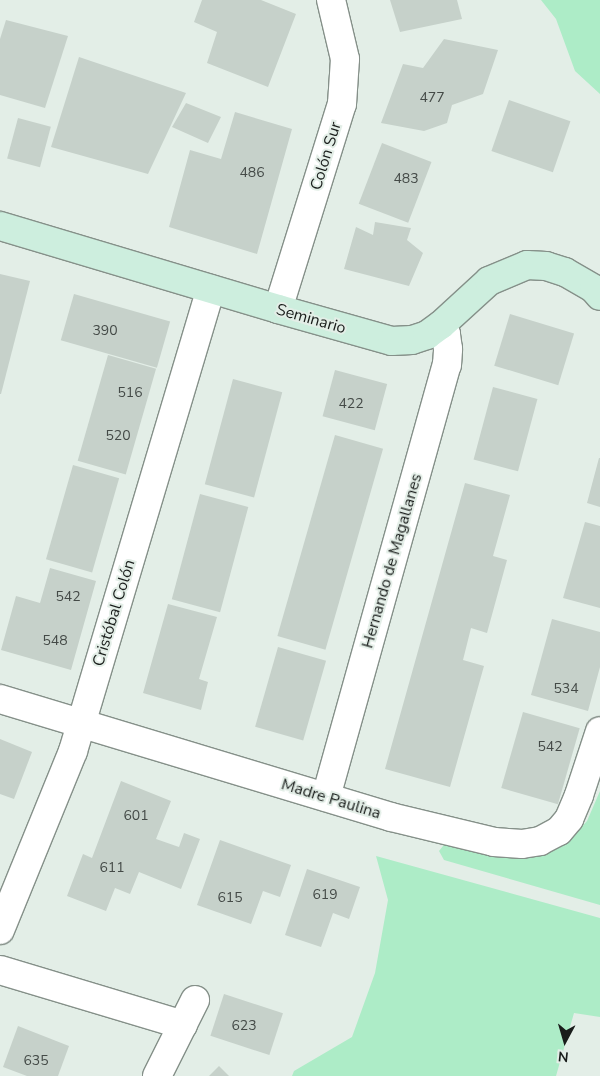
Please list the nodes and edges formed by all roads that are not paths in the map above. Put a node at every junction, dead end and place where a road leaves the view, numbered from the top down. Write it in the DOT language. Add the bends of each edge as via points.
graph roads {
  1 [pos="331,0"];
  2 [pos="0,226"];
  3 [pos="211,289"];
  4 [pos="600,296"];
  5 [pos="278,309"];
  6 [pos="441,325"];
  7 [pos="0,699"];
  8 [pos="81,723"];
  9 [pos="600,731"];
  10 [pos="326,797"];
  11 [pos="0,930"];
  12 [pos="0,970"];
  13 [pos="195,1000"];
  14 [pos="183,1025"];
  15 [pos="156,1076"];
  1 -- 5 [label="street, Colón Sur" via="345,59 342,104"];
  2 -- 3 [label="street, Seminario"];
  3 -- 5 [label="street, Seminario"];
  3 -- 8 [label="street, Cristóbal Colón"];
  4 -- 6 [label="street, Seminario" via="565,272 527,265 490,281"];
  5 -- 6 [label="street, Seminario" via="392,341 412,340"];
  6 -- 10 [label="street, Hernando de Magallanes" via="446,334 447,365"];
  7 -- 8 [label="street, Madre Paulina"];
  8 -- 10 [label="street, Madre Paulina"];
  8 -- 11 [label="street, Cristóbal Colón" via="73,751"];
  9 -- 10 [label="street, Madre Paulina" via="574,810 559,831 540,842 494,842 391,817"];
  12 -- 14 [label="street"];
  13 -- 14 [label="street"];
  14 -- 15 [label="street"];
}
